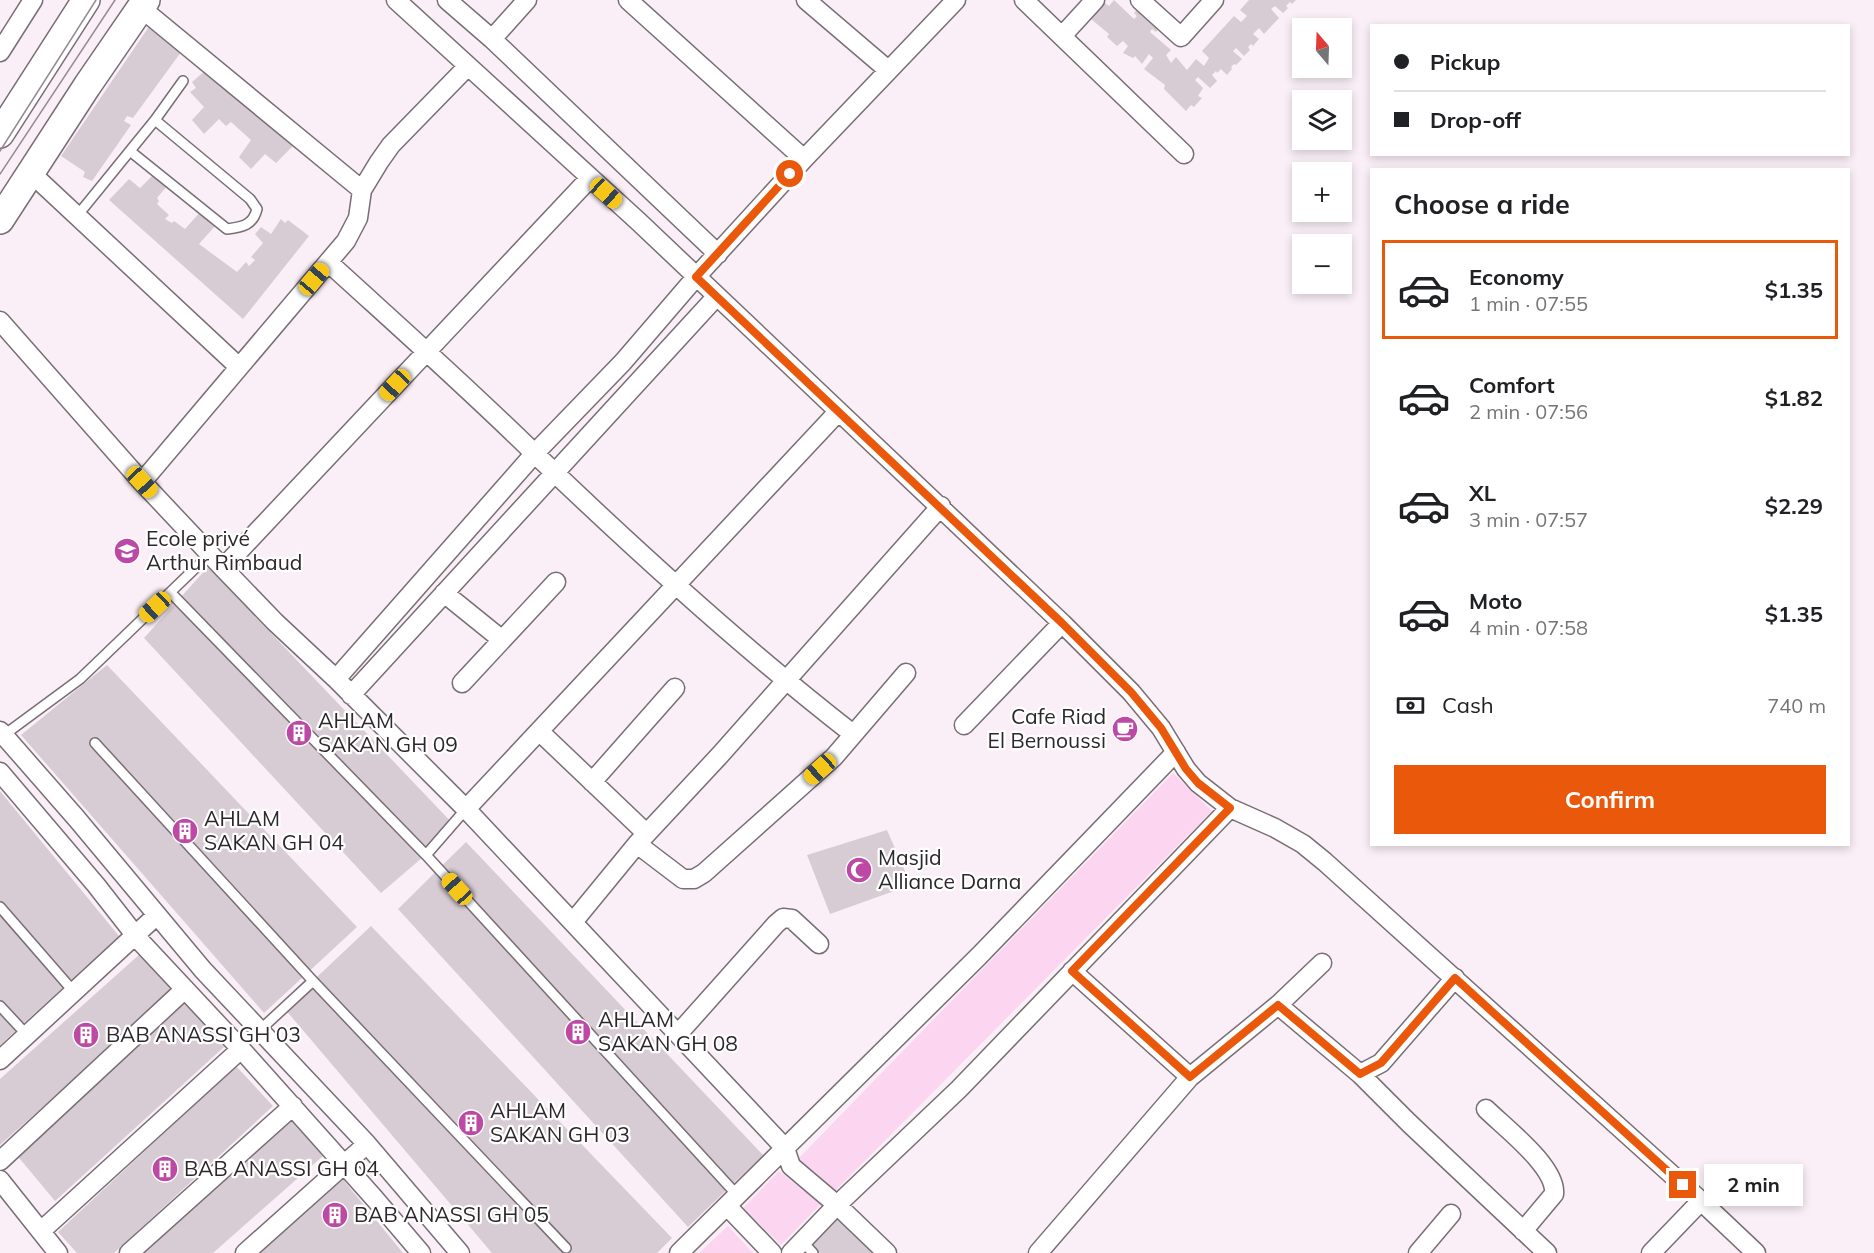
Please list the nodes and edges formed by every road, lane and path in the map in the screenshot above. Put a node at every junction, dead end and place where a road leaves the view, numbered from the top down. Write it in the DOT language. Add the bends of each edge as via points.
graph roads {
  1 [pos="33,0"];
  2 [pos="86,0"];
  3 [pos="396,0"];
  4 [pos="447,0"];
  5 [pos="527,0"];
  6 [pos="628,0"];
  7 [pos="806,0"];
  8 [pos="956,0"];
  9 [pos="1024,0"];
  10 [pos="1095,0"];
  11 [pos="1140,0"];
  12 [pos="1214,0"];
  13 [pos="143,4"];
  14 [pos="1062,36"];
  15 [pos="492,39"];
  16 [pos="0,52"];
  17 [pos="468,66"];
  18 [pos="888,70"];
  19 [pos="183,81"];
  20 [pos="155,120"];
  21 [pos="0,134"];
  22 [pos="130,151"];
  23 [pos="1184,154"];
  24 [pos="804,159"];
  25 [pos="31,173"];
  26 [pos="590,178"];
  27 [pos="362,190"];
  28 [pos="77,216"];
  29 [pos="0,220"];
  30 [pos="718,254"];
  31 [pos="328,262"];
  32 [pos="696,277"];
  33 [pos="716,297"];
  34 [pos="0,321"];
  35 [pos="426,352"];
  36 [pos="239,367"];
  37 [pos="838,412"];
  38 [pos="535,453"];
  39 [pos="555,473"];
  40 [pos="142,482"];
  41 [pos="941,507"];
  42 [pos="210,554"];
  43 [pos="223,568"];
  44 [pos="556,582"];
  45 [pos="676,585"];
  46 [pos="171,593"];
  47 [pos="444,593"];
  48 [pos="1062,623"];
  49 [pos="501,639"];
  50 [pos="906,673"];
  51 [pos="336,678"];
  52 [pos="785,681"];
  53 [pos="462,683"];
  54 [pos="675,688"];
  55 [pos="351,695"];
  56 [pos="964,725"];
  57 [pos="539,732"];
  58 [pos="2,733"];
  59 [pos="853,734"];
  60 [pos="95,742"];
  61 [pos="1176,752"];
  62 [pos="2,780"];
  63 [pos="592,782"];
  64 [pos="466,808"];
  65 [pos="1230,808"];
  66 [pos="642,838"];
  67 [pos="426,855"];
  68 [pos="0,907"];
  69 [pos="158,915"];
  70 [pos="573,922"];
  71 [pos="135,935"];
  72 [pos="819,944"];
  73 [pos="1322,963"];
  74 [pos="1072,971"];
  75 [pos="1455,978"];
  76 [pos="313,981"];
  77 [pos="184,989"];
  78 [pos="74,992"];
  79 [pos="1278,1005"];
  80 [pos="0,1006"];
  81 [pos="260,1030"];
  82 [pos="678,1034"];
  83 [pos="27,1035"];
  84 [pos="241,1048"];
  85 [pos="0,1060"];
  86 [pos="1360,1074"];
  87 [pos="1190,1077"];
  88 [pos="293,1106"];
  89 [pos="1486,1109"];
  90 [pos="367,1144"];
  91 [pos="785,1148"];
  92 [pos="0,1161"];
  93 [pos="344,1165"];
  94 [pos="0,1180"];
  95 [pos="732,1201"];
  96 [pos="1701,1201"];
  97 [pos="837,1205"];
  98 [pos="1452,1214"];
  99 [pos="41,1231"];
  100 [pos="1523,1231"];
  101 [pos="566,1248"];
  102 [pos="802,1249"];
  103 [pos="58,1253"];
  104 [pos="129,1253"];
  105 [pos="245,1253"];
  106 [pos="421,1253"];
  107 [pos="460,1253"];
  108 [pos="679,1253"];
  109 [pos="772,1253"];
  110 [pos="887,1253"];
  111 [pos="1038,1253"];
  112 [pos="1418,1253"];
  113 [pos="1547,1253"];
  114 [pos="1651,1253"];
  115 [pos="1756,1253"];
  1 -- 16 [label="street"];
  2 -- 21 [label="main road"];
  3 -- 17 [label="street"];
  4 -- 15 [label="street"];
  5 -- 15 [label="street"];
  6 -- 24 [label="street"];
  7 -- 18 [label="street"];
  8 -- 18 [label="street"];
  9 -- 14 [label="street"];
  10 -- 14 [label="street"];
  11 -- 12 [label="street" via="1181,38"];
  13 -- 25 [label="main road"];
  13 -- 27 [label="street"];
  14 -- 23 [label="street"];
  15 -- 30 [label="street"];
  17 -- 26 [label="street"];
  17 -- 27 [label="street" via="391,145"];
  18 -- 24 [label="street"];
  19 -- 20 [label="lane"];
  20 -- 22 [label="lane"];
  20 -- 22 [label="lane" via="250,199 257,209 255,218 242,227 227,229"];
  22 -- 28 [label="lane"];
  24 -- 30 [label="street"];
  25 -- 28 [label="street"];
  25 -- 29 [label="main road"];
  26 -- 32 [label="street"];
  26 -- 35 [label="street"];
  27 -- 31 [label="street" via="358,218 346,241"];
  28 -- 36 [label="street"];
  30 -- 32 [label="street"];
  31 -- 35 [label="street"];
  31 -- 36 [label="street"];
  32 -- 33 [label="street"];
  32 -- 38 [label="street"];
  33 -- 37 [label="street"];
  33 -- 39 [label="street"];
  34 -- 40 [label="street"];
  35 -- 38 [label="street"];
  35 -- 43 [label="street"];
  36 -- 40 [label="street"];
  37 -- 41 [label="street"];
  37 -- 45 [label="street"];
  38 -- 39 [label="street"];
  38 -- 51 [label="street"];
  39 -- 45 [label="street"];
  39 -- 47 [label="street"];
  40 -- 42 [label="street"];
  41 -- 48 [label="street"];
  41 -- 52 [label="street"];
  42 -- 43 [label="street"];
  42 -- 46 [label="lane"];
  43 -- 51 [label="street" via="274,622"];
  44 -- 49 [label="street"];
  45 -- 52 [label="street"];
  45 -- 57 [label="street"];
  46 -- 58 [label="lane" via="80,679"];
  46 -- 67 [label="lane"];
  47 -- 49 [label="street"];
  47 -- 55 [label="street"];
  48 -- 56 [label="street"];
  48 -- 61 [label="street" via="1131,692"];
  49 -- 53 [label="street"];
  50 -- 59 [label="street"];
  51 -- 55 [label="street"];
  52 -- 59 [label="street"];
  52 -- 66 [label="street"];
  54 -- 63 [label="street"];
  55 -- 64 [label="street"];
  57 -- 63 [label="street"];
  57 -- 64 [label="street"];
  58 -- 69 [label="street"];
  59 -- 66 [label="street" via="834,757 694,879 683,879"];
  60 -- 76 [label="lane"];
  61 -- 65 [label="street" via="1198,783"];
  61 -- 91 [label="street" via="979,957"];
  62 -- 71 [label="street"];
  63 -- 66 [label="street"];
  64 -- 67 [label="lane"];
  64 -- 70 [label="street"];
  65 -- 74 [label="street"];
  65 -- 75 [label="street" via="1303,844"];
  66 -- 70 [label="street"];
  67 -- 95 [label="lane"];
  68 -- 78 [label="lane"];
  69 -- 71 [label="street"];
  69 -- 81 [label="street"];
  70 -- 82 [label="street"];
  71 -- 77 [label="street"];
  71 -- 78 [label="street"];
  72 -- 82 [label="street" via="792,919 783,918"];
  73 -- 79 [label="street"];
  74 -- 87 [label="street"];
  74 -- 97 [label="street" via="959,1089"];
  75 -- 86 [label="street" via="1381,1063"];
  75 -- 96 [label="street"];
  76 -- 81 [label="lane"];
  76 -- 101 [label="lane"];
  77 -- 84 [label="street"];
  77 -- 92 [label="street"];
  78 -- 83 [label="street"];
  79 -- 86 [label="street"];
  79 -- 87 [label="street"];
  80 -- 83 [label="lane"];
  81 -- 90 [label="street"];
  82 -- 91 [label="street"];
  83 -- 85 [label="street"];
  84 -- 88 [label="street"];
  84 -- 99 [label="street"];
  86 -- 100 [label="street"];
  87 -- 111 [label="street"];
  88 -- 93 [label="street"];
  88 -- 104 [label="street"];
  89 -- 100 [label="street" via="1552,1179 1554,1194"];
  90 -- 93 [label="street"];
  90 -- 107 [label="street"];
  91 -- 95 [label="street"];
  91 -- 97 [label="street" via="791,1166"];
  93 -- 105 [label="street"];
  93 -- 106 [label="street"];
  94 -- 99 [label="street"];
  95 -- 108 [label="street"];
  95 -- 109 [label="street"];
  96 -- 114 [label="street"];
  96 -- 115 [label="street"];
  97 -- 102 [label="street"];
  97 -- 110 [label="street"];
  98 -- 112 [label="street"];
  99 -- 103 [label="street"];
  100 -- 113 [label="street"];
}
